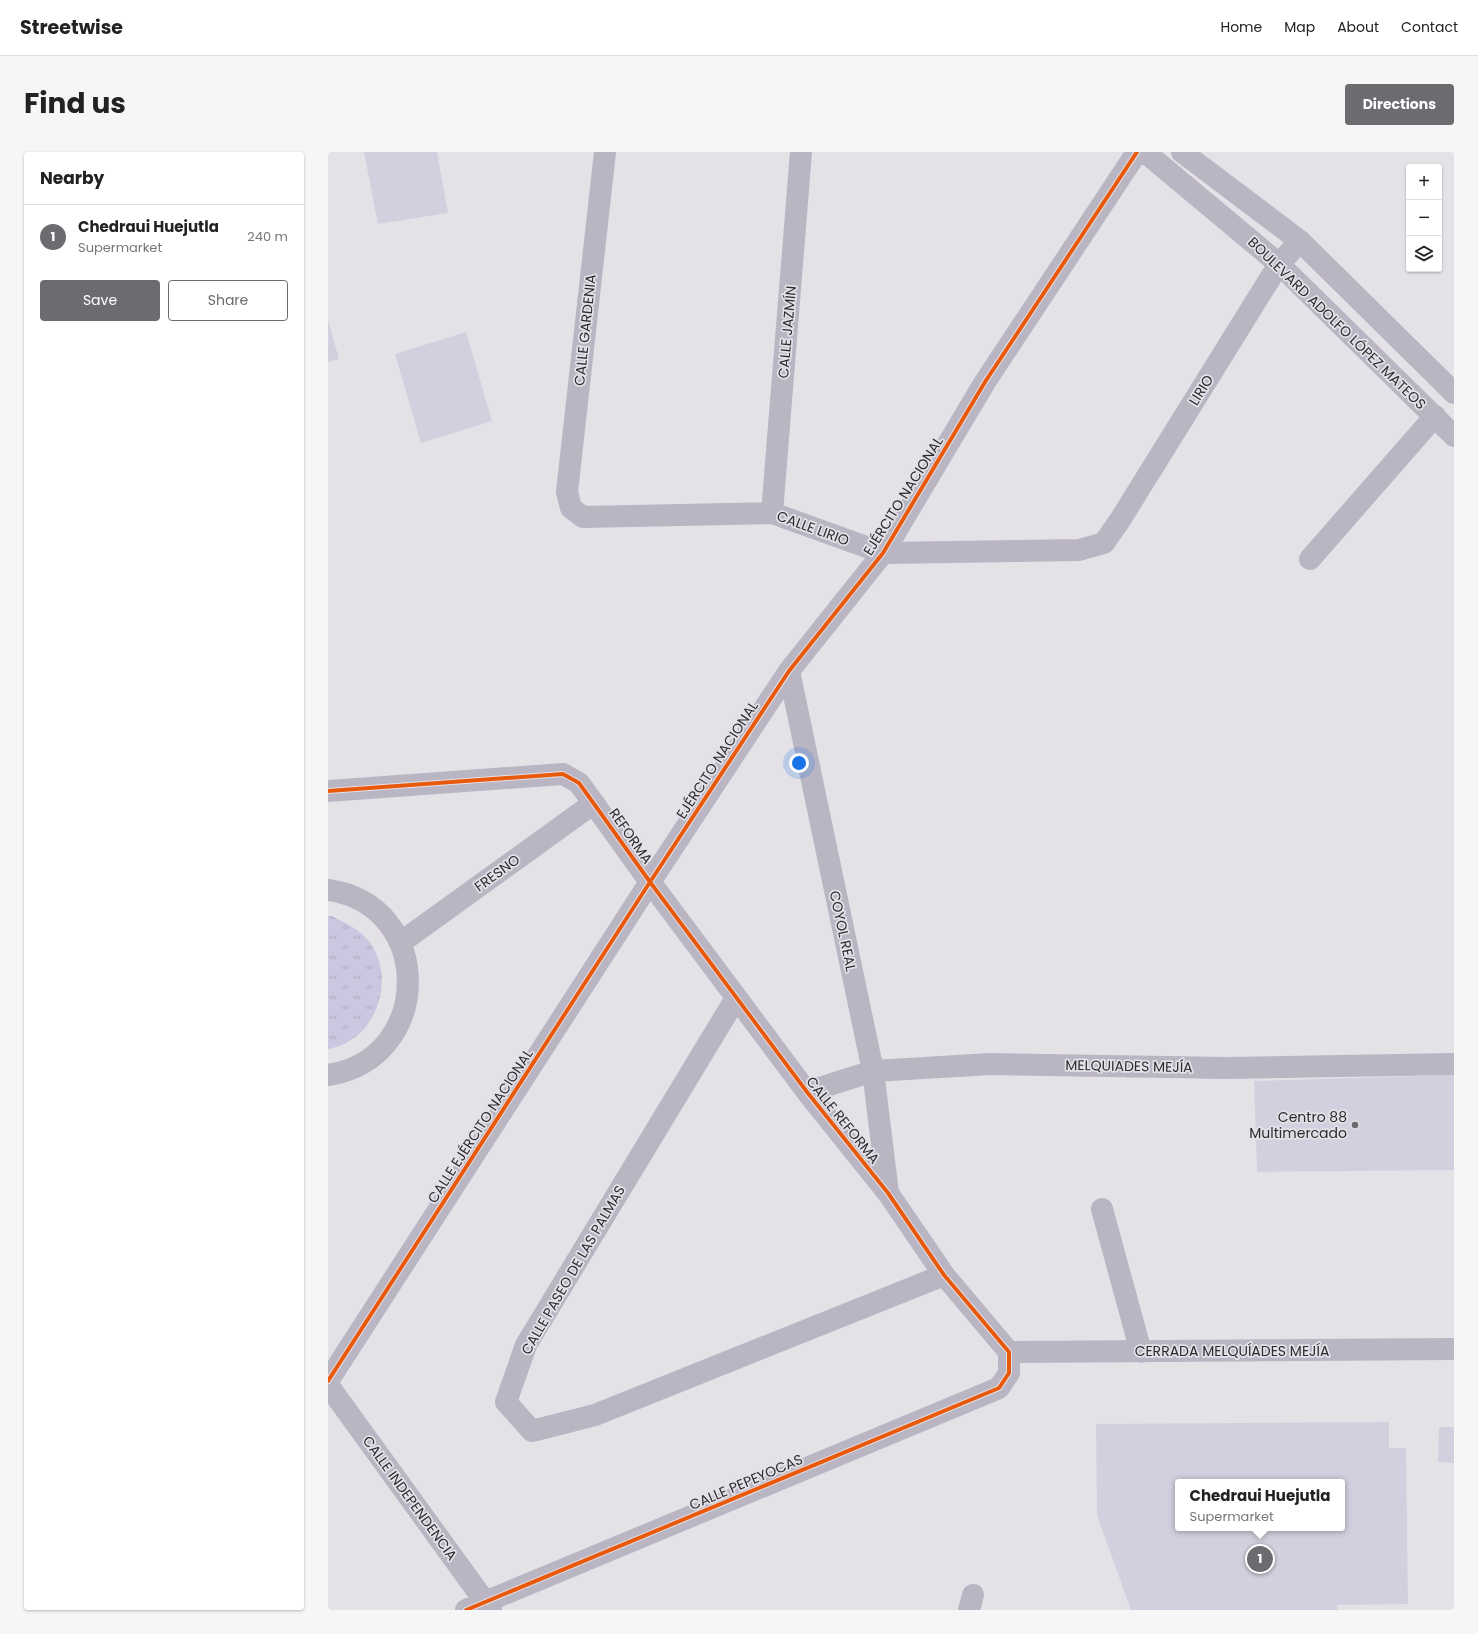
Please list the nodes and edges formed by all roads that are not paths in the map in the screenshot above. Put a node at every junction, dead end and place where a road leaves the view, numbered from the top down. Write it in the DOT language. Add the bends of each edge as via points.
graph roads {
  1 [pos="605,152"];
  2 [pos="801,152"];
  3 [pos="1137,152"];
  4 [pos="1145,152"];
  5 [pos="1182,152"];
  6 [pos="1300,240"];
  7 [pos="1279,264"];
  8 [pos="1454,393"];
  9 [pos="1434,416"];
  10 [pos="1454,436"];
  11 [pos="572,508"];
  12 [pos="772,513"];
  13 [pos="1104,543"];
  14 [pos="883,553"];
  15 [pos="1310,559"];
  16 [pos="789,671"];
  17 [pos="328,791"];
  18 [pos="594,803"];
  19 [pos="650,882"];
  20 [pos="328,890"];
  21 [pos="400,944"];
  22 [pos="736,998"];
  23 [pos="1454,1064"];
  24 [pos="873,1071"];
  25 [pos="328,1075"];
  26 [pos="807,1092"];
  27 [pos="888,1193"];
  28 [pos="1102,1209"];
  29 [pos="944,1275"];
  30 [pos="1454,1350"];
  31 [pos="1141,1352"];
  32 [pos="1009,1363"];
  33 [pos="328,1381"];
  34 [pos="328,1385"];
  35 [pos="481,1607"];
  1 -- 11 [label="street, CALLE GARDENIA" via="567,492"];
  2 -- 12 [label="street, CALLE JAZMÍN"];
  3 -- 14 [label="street, EJÉRCITO NACIONAL" via="985,382"];
  4 -- 7 [label="street, BOULEVARD ADOLFO LÓPEZ MATEOS"];
  5 -- 6 [label="street, BOULEVARD ADOLFO LÓPEZ MATEOS"];
  6 -- 7 [label="street, LIRIO"];
  6 -- 8 [label="street, BOULEVARD ADOLFO LÓPEZ MATEOS"];
  7 -- 9 [label="street, BOULEVARD ADOLFO LÓPEZ MATEOS"];
  7 -- 13 [label="street, LIRIO"];
  9 -- 10 [label="street, BOULEVARD ADOLFO LÓPEZ MATEOS"];
  9 -- 15 [label="street"];
  11 -- 12 [label="street, CALLE LIRIO" via="583,517"];
  12 -- 14 [label="street, CALLE LIRIO"];
  13 -- 14 [label="street, CALLE LIRIO" via="1079,550"];
  14 -- 16 [label="street, EJÉRCITO NACIONAL"];
  16 -- 19 [label="street, EJÉRCITO NACIONAL"];
  16 -- 24 [label="street, COYOL REAL"];
  17 -- 18 [label="street, REFORMA" via="563,774 578,784"];
  18 -- 19 [label="street, REFORMA"];
  18 -- 21 [label="street, FRESNO"];
  19 -- 22 [label="street, CALLE REFORMA"];
  19 -- 33 [label="street, CALLE EJÉRCITO NACIONAL"];
  20 -- 21 [label="street" via="355,898 371,907 391,928"];
  21 -- 25 [label="street" via="409,978 408,996 398,1026 383,1048 364,1063"];
  22 -- 26 [label="street, CALLE REFORMA"];
  22 -- 29 [label="street, CALLE PASEO DE LAS PALMAS" via="526,1345 506,1402 532,1430 595,1415"];
  23 -- 24 [label="street, MELQUIADES MEJÍA" via="1226,1068 991,1064"];
  24 -- 26 [label="street, MELQUIADES MEJÍA"];
  24 -- 27 [label="street, COYOL REAL"];
  26 -- 27 [label="street, CALLE REFORMA"];
  27 -- 29 [label="street, CALLE REFORMA"];
  28 -- 31 [label="street"];
  29 -- 32 [label="street, CALLE REFORMA"];
  30 -- 31 [label="street, CERRADA MELQUÍADES MEJÍA"];
  31 -- 32 [label="street, CERRADA MELQUÍADES MEJÍA"];
  32 -- 35 [label="street, CALLE PEPEYOCAS" via="999,1388"];
  34 -- 35 [label="street, CALLE INDEPENDENCIA"];
}
